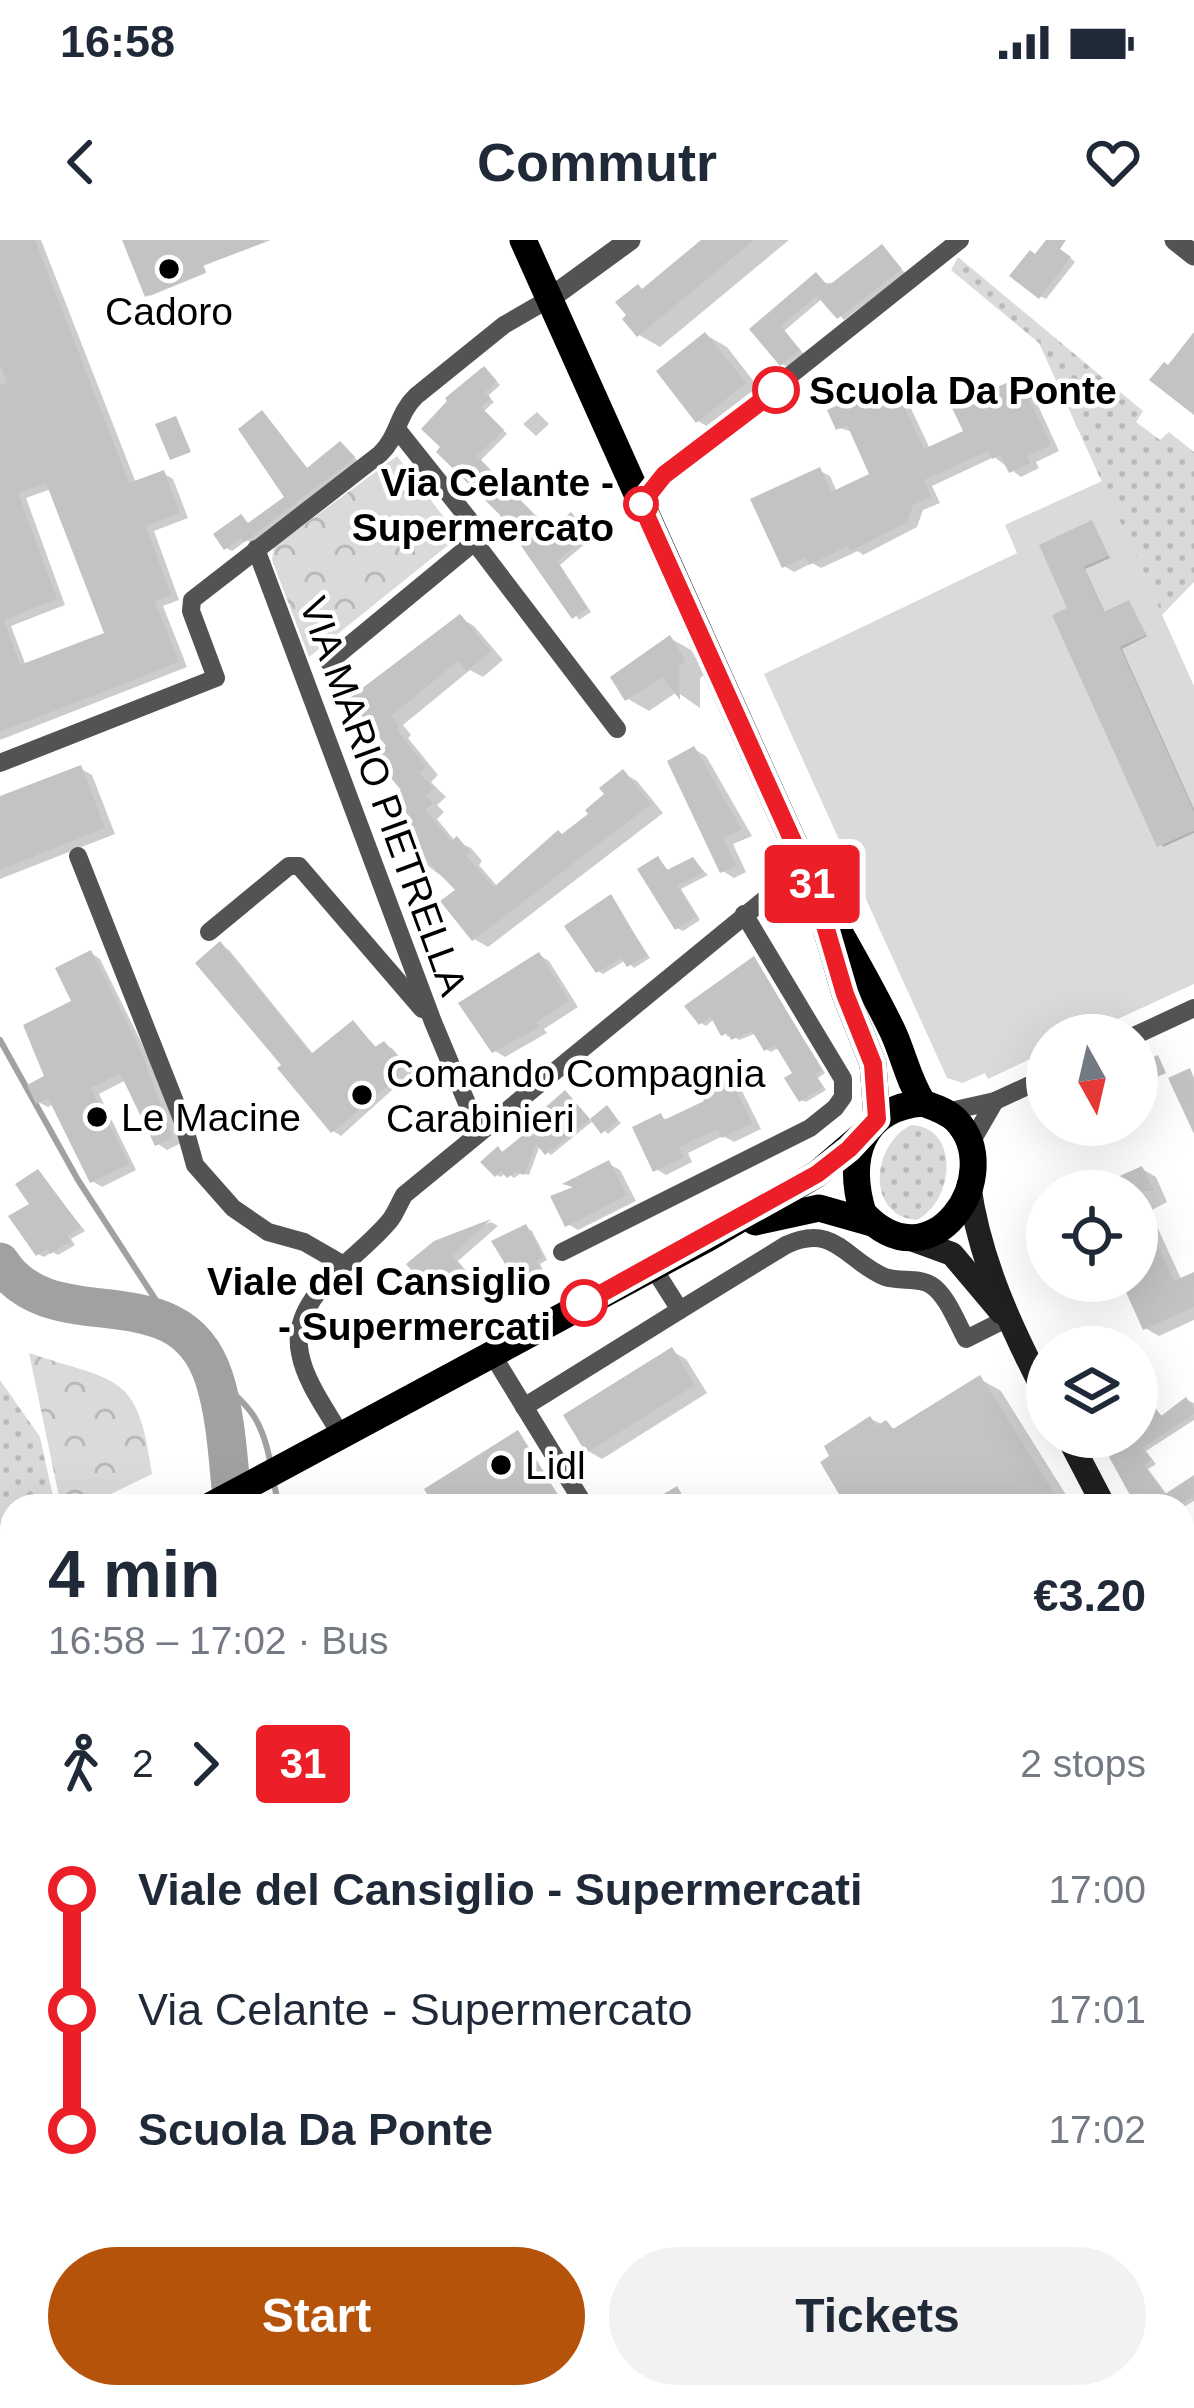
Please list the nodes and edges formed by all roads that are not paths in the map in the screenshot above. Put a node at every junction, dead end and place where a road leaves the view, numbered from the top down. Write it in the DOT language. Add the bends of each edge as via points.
graph roads {
  1 [pos="523,240"];
  2 [pos="630,240"];
  3 [pos="960,240"];
  4 [pos="1175,240"];
  5 [pos="1194,255"];
  6 [pos="549,298"];
  7 [pos="397,429"];
  8 [pos="641,504"];
  9 [pos="476,544"];
  10 [pos="256,549"];
  11 [pos="329,662"];
  12 [pos="616,729"];
  13 [pos="0,763"];
  14 [pos="78,856"];
  15 [pos="809,878"];
  16 [pos="744,914"];
  17 [pos="209,932"];
  18 [pos="1194,1007"];
  19 [pos="433,1022"];
  20 [pos="1158,1024"];
  21 [pos="1026,1087"];
  22 [pos="995,1102"];
  23 [pos="934,1107"];
  24 [pos="872,1125"];
  25 [pos="478,1132"];
  26 [pos="969,1146"];
  27 [pos="969,1184"];
  28 [pos="872,1223"];
  29 [pos="708,1238"];
  30 [pos="908,1238"];
  31 [pos="562,1252"];
  32 [pos="344,1264"];
  33 [pos="652,1266"];
  34 [pos="680,1310"];
  35 [pos="1006,1318"];
  36 [pos="492,1354"];
  37 [pos="1026,1357"];
  38 [pos="524,1407"];
  39 [pos="342,1437"];
  40 [pos="1079,1458"];
  41 [pos="233,1494"];
  42 [pos="578,1494"];
  43 [pos="1098,1494"];
  1 -- 6 [label="main road"];
  2 -- 6 [label="street"];
  3 -- 8 [label="street" via="664,475"];
  4 -- 5 [label="street"];
  6 -- 7 [label="street" via="416,396"];
  6 -- 8 [label="main road"];
  7 -- 9 [label="street" via="475,527"];
  7 -- 10 [label="street" via="380,454"];
  8 -- 15 [label="main road"];
  9 -- 11 [label="street"];
  9 -- 12 [label="street"];
  10 -- 13 [label="street" via="190,606 216,679"];
  10 -- 19 [label="street, VIA MARIO PIETRELLA"];
  14 -- 32 [label="street" via="200,1173 257,1226"];
  15 -- 16 [label="street"];
  15 -- 23 [label="main road"];
  15 -- 24 [label="main road" via="873,1064"];
  16 -- 25 [label="street"];
  16 -- 31 [label="street" via="843,1078 843,1097 794,1137"];
  17 -- 19 [label="street" via="299,866"];
  18 -- 20 [label="street"];
  19 -- 25 [label="street, VIA MARIO PIETRELLA"];
  21 -- 22 [label="street"];
  22 -- 23 [label="street"];
  22 -- 26 [label="street"];
  23 -- 24 [label="main road" via="904,1104"];
  23 -- 26 [label="main road" via="957,1120"];
  24 -- 28 [label="main road" via="855,1174"];
  24 -- 29 [label="main road" via="817,1174"];
  25 -- 32 [label="street" via="404,1195 390,1221"];
  26 -- 27 [label="main road"];
  27 -- 30 [label="main road" via="940,1231"];
  27 -- 35 [label="main road"];
  28 -- 29 [label="main road" via="819,1208"];
  28 -- 30 [label="main road"];
  29 -- 33 [label="main road"];
  30 -- 35 [label="main road" via="952,1254"];
  32 -- 39 [label="street" via="316,1297 298,1342"];
  33 -- 34 [label="street"];
  33 -- 36 [label="main road"];
  34 -- 35 [label="street" via="786,1245 812,1238 841,1246 882,1276 934,1287 967,1339"];
  34 -- 38 [label="street"];
  35 -- 37 [label="main road"];
  36 -- 38 [label="street"];
  36 -- 39 [label="main road"];
  38 -- 42 [label="street"];
  39 -- 41 [label="main road"];
  40 -- 43 [label="main road"];
}
